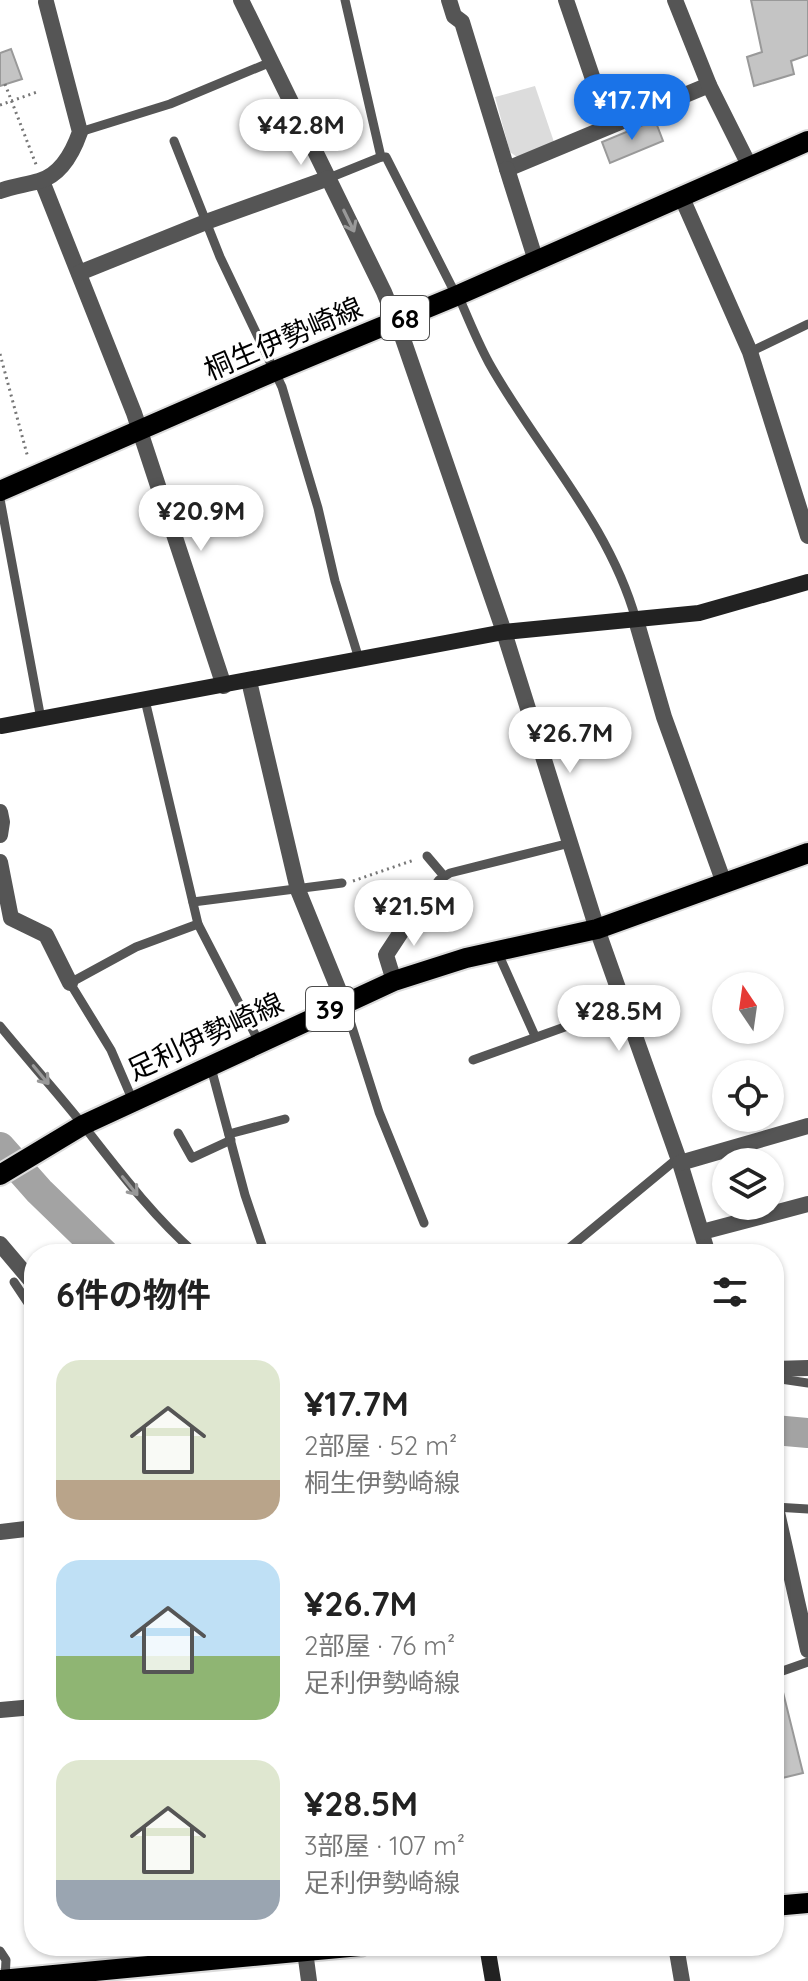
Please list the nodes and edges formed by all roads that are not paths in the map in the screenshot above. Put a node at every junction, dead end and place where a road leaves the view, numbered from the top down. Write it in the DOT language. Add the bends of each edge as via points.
graph roads {
  1 [pos="241,0"];
  2 [pos="345,0"];
  3 [pos="449,0"];
  4 [pos="566,0"];
  5 [pos="675,0"];
  6 [pos="50,1"];
  7 [pos="271,62"];
  8 [pos="709,85"];
  9 [pos="609,126"];
  10 [pos="80,132"];
  11 [pos="174,141"];
  12 [pos="808,141"];
  13 [pos="381,157"];
  14 [pos="750,167"];
  15 [pos="507,169"];
  16 [pos="329,178"];
  17 [pos="42,181"];
  18 [pos="0,191"];
  19 [pos="682,198"];
  20 [pos="206,222"];
  21 [pos="536,261"];
  22 [pos="79,273"];
  23 [pos="457,296"];
  24 [pos="396,321"];
  25 [pos="808,324"];
  26 [pos="750,352"];
  27 [pos="275,371"];
  28 [pos="139,431"];
  29 [pos="0,491"];
  30 [pos="0,499"];
  31 [pos="808,536"];
  32 [pos="808,582"];
  33 [pos="636,620"];
  34 [pos="504,632"];
  35 [pos="359,659"];
  36 [pos="249,681"];
  37 [pos="224,686"];
  38 [pos="145,700"];
  39 [pos="41,719"];
  40 [pos="1,726"];
  41 [pos="0,812"];
  42 [pos="0,835"];
  43 [pos="570,843"];
  44 [pos="808,853"];
  45 [pos="427,856"];
  46 [pos="0,862"];
  47 [pos="444,876"];
  48 [pos="342,883"];
  49 [pos="724,883"];
  50 [pos="298,890"];
  51 [pos="193,902"];
  52 [pos="413,914"];
  53 [pos="198,924"];
  54 [pos="597,929"];
  55 [pos="497,951"];
  56 [pos="394,981"];
  57 [pos="70,983"];
  58 [pos="344,1003"];
  59 [pos="623,1006"];
  60 [pos="0,1026"];
  61 [pos="535,1036"];
  62 [pos="259,1042"];
  63 [pos="473,1060"];
  64 [pos="210,1064"];
  65 [pos="133,1101"];
  66 [pos="285,1119"];
  67 [pos="80,1126"];
  68 [pos="808,1126"];
  69 [pos="178,1133"];
  70 [pos="230,1137"];
  71 [pos="679,1160"];
  72 [pos="0,1175"];
  73 [pos="808,1204"];
  74 [pos="424,1223"];
  75 [pos="702,1232"];
  76 [pos="0,1244"];
  77 [pos="185,1244"];
  78 [pos="262,1244"];
  79 [pos="574,1244"];
  80 [pos="705,1244"];
  81 [pos="24,1272"];
  82 [pos="14,1282"];
  83 [pos="24,1297"];
  84 [pos="808,1368"];
  85 [pos="784,1369"];
  86 [pos="784,1379"];
  87 [pos="808,1383"];
  88 [pos="784,1505"];
  89 [pos="808,1509"];
  90 [pos="24,1529"];
  91 [pos="0,1532"];
  92 [pos="784,1544"];
  93 [pos="808,1650"];
  94 [pos="808,1662"];
  95 [pos="784,1670"];
  96 [pos="24,1708"];
  97 [pos="0,1710"];
  98 [pos="808,1903"];
  99 [pos="784,1905"];
  100 [pos="0,1951"];
  101 [pos="178,1956"];
  102 [pos="306,1956"];
  103 [pos="489,1956"];
  104 [pos="678,1956"];
  105 [pos="4,1980"];
  106 [pos="309,1981"];
  107 [pos="493,1981"];
  108 [pos="682,1981"];
  1 -- 7 [label="street"];
  2 -- 13 [label="lane"];
  3 -- 15 [label="street" via="462,22"];
  4 -- 9 [label="street"];
  5 -- 8 [label="street"];
  6 -- 10 [label="street"];
  7 -- 10 [label="lane" via="170,104"];
  7 -- 16 [label="street"];
  8 -- 9 [label="street"];
  8 -- 14 [label="street"];
  9 -- 15 [label="street"];
  10 -- 17 [label="street" via="73,152"];
  11 -- 20 [label="lane"];
  12 -- 14 [label="main road, 桐生伊勢崎線 / 68"];
  13 -- 16 [label="lane"];
  13 -- 23 [label="lane" via="386,157"];
  14 -- 19 [label="main road, 桐生伊勢崎線 / 68"];
  15 -- 21 [label="street"];
  16 -- 20 [label="street"];
  16 -- 24 [label="street, one-way"];
  17 -- 18 [label="street"];
  17 -- 22 [label="street"];
  19 -- 21 [label="main road, 桐生伊勢崎線 / 68"];
  19 -- 26 [label="street"];
  20 -- 22 [label="street"];
  20 -- 27 [label="lane"];
  21 -- 23 [label="main road, 桐生伊勢崎線 / 68"];
  22 -- 28 [label="street"];
  23 -- 24 [label="main road, 桐生伊勢崎線 / 68"];
  23 -- 33 [label="lane" via="495,373 607,547 628,589"];
  24 -- 27 [label="main road, 桐生伊勢崎線 / 68"];
  24 -- 34 [label="street"];
  25 -- 26 [label="lane"];
  26 -- 31 [label="street"];
  27 -- 28 [label="main road, 桐生伊勢崎線 / 68"];
  27 -- 35 [label="lane"];
  28 -- 29 [label="main road, 桐生伊勢崎線 / 68"];
  28 -- 37 [label="street"];
  30 -- 39 [label="lane"];
  32 -- 33 [label="street" via="699,613"];
  33 -- 34 [label="street"];
  33 -- 49 [label="street" via="664,717"];
  34 -- 35 [label="street"];
  34 -- 43 [label="street"];
  35 -- 36 [label="street"];
  36 -- 37 [label="street"];
  36 -- 50 [label="street"];
  37 -- 38 [label="street"];
  38 -- 39 [label="street"];
  38 -- 51 [label="lane"];
  39 -- 40 [label="street"];
  41 -- 42 [label="street"];
  43 -- 47 [label="lane"];
  43 -- 54 [label="street"];
  44 -- 49 [label="main road, 足利伊勢崎線 / 39"];
  45 -- 47 [label="lane"];
  46 -- 57 [label="street" via="11,918 46,935"];
  47 -- 52 [label="lane"];
  48 -- 50 [label="lane"];
  49 -- 54 [label="main road, 足利伊勢崎線 / 39"];
  50 -- 51 [label="lane"];
  50 -- 58 [label="street"];
  51 -- 53 [label="lane"];
  52 -- 56 [label="street" via="386,955"];
  53 -- 57 [label="lane" via="136,947"];
  53 -- 62 [label="lane"];
  54 -- 55 [label="main road, 足利伊勢崎線 / 39"];
  54 -- 59 [label="street"];
  55 -- 56 [label="main road, 足利伊勢崎線 / 39"];
  55 -- 61 [label="lane"];
  56 -- 58 [label="main road, 足利伊勢崎線 / 39"];
  57 -- 65 [label="lane" via="111,1050"];
  58 -- 62 [label="main road, 足利伊勢崎線 / 39"];
  58 -- 74 [label="lane" via="379,1112"];
  59 -- 61 [label="lane"];
  59 -- 71 [label="street"];
  60 -- 67 [label="lane, one-way"];
  61 -- 63 [label="lane"];
  62 -- 64 [label="main road, 足利伊勢崎線 / 39"];
  64 -- 65 [label="main road, 足利伊勢崎線 / 39"];
  64 -- 70 [label="lane"];
  65 -- 67 [label="main road, 足利伊勢崎線 / 39"];
  66 -- 70 [label="lane"];
  67 -- 72 [label="main road, 足利伊勢崎線 / 39"];
  67 -- 77 [label="lane, one-way"];
  68 -- 71 [label="street"];
  69 -- 70 [label="lane" via="192,1158"];
  70 -- 78 [label="lane"];
  71 -- 75 [label="street"];
  71 -- 79 [label="lane"];
  73 -- 75 [label="street"];
  75 -- 80 [label="street"];
  76 -- 81 [label="street"];
  82 -- 83 [label="lane"];
  84 -- 85 [label="street"];
  86 -- 87 [label="lane"];
  88 -- 89 [label="lane"];
  90 -- 91 [label="street"];
  92 -- 93 [label="street"];
  94 -- 95 [label="lane"];
  96 -- 97 [label="street"];
  98 -- 99 [label="main road"];
  100 -- 105 [label="lane" via="6,1960"];
  101 -- 105 [label="main road"];
  102 -- 106 [label="street"];
  103 -- 107 [label="street"];
  104 -- 108 [label="street"];
}
